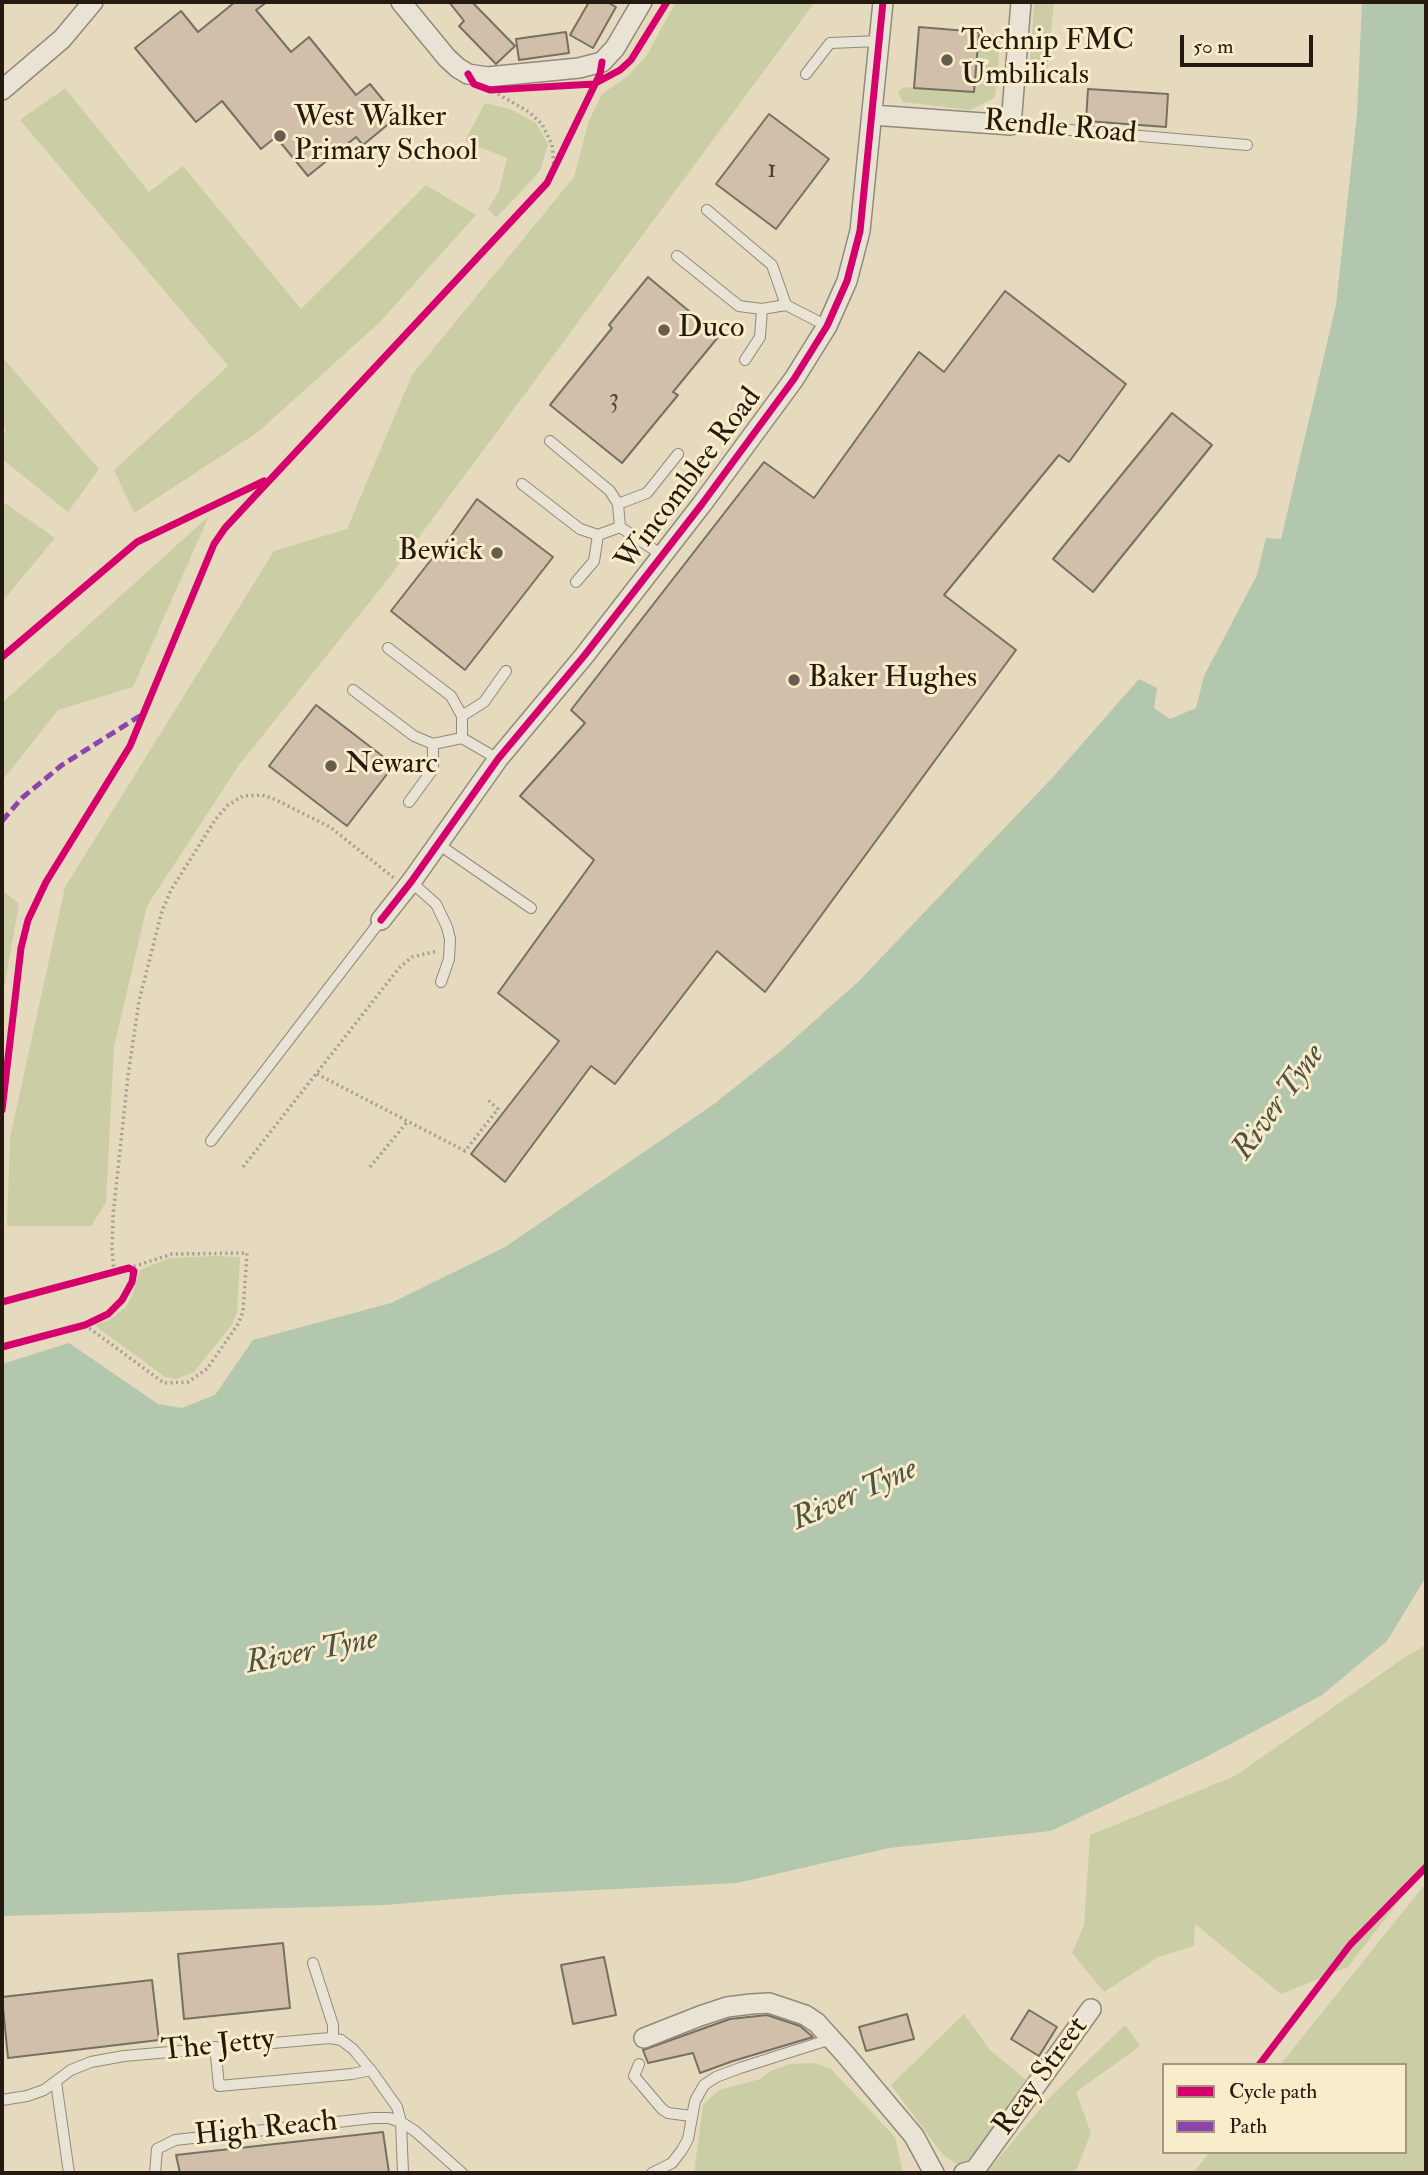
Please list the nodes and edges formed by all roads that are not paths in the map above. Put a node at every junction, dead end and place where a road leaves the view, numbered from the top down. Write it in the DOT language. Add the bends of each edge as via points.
graph roads {
  1 [pos="93,2"];
  2 [pos="401,2"];
  3 [pos="642,2"];
  4 [pos="883,2"];
  5 [pos="1021,2"];
  6 [pos="879,41"];
  7 [pos="806,74"];
  8 [pos="2,90"];
  9 [pos="872,115"];
  10 [pos="1011,125"];
  11 [pos="1247,145"];
  12 [pos="707,210"];
  13 [pos="677,256"];
  14 [pos="786,305"];
  15 [pos="762,309"];
  16 [pos="827,326"];
  17 [pos="745,360"];
  18 [pos="550,441"];
  19 [pos="678,454"];
  20 [pos="522,484"];
  21 [pos="618,504"];
  22 [pos="620,527"];
  23 [pos="598,535"];
  24 [pos="662,555"];
  25 [pos="576,582"];
  26 [pos="388,648"];
  27 [pos="506,671"];
  28 [pos="354,690"];
  29 [pos="462,716"];
  30 [pos="462,738"];
  31 [pos="433,744"];
  32 [pos="498,759"];
  33 [pos="409,802"];
  34 [pos="439,844"];
  35 [pos="409,885"];
  36 [pos="531,908"];
  37 [pos="381,920"];
  38 [pos="441,982"];
  39 [pos="211,1141"];
  40 [pos="313,1963"];
  41 [pos="1091,2009"];
  42 [pos="333,2038"];
  43 [pos="644,2038"];
  44 [pos="831,2039"];
  45 [pos="215,2047"];
  46 [pos="639,2064"];
  47 [pos="371,2070"];
  48 [pos="56,2082"];
  49 [pos="2,2100"];
  50 [pos="691,2116"];
  51 [pos="401,2122"];
  52 [pos="69,2173"];
  53 [pos="155,2173"];
  54 [pos="403,2173"];
  55 [pos="462,2173"];
  56 [pos="652,2173"];
  57 [pos="934,2173"];
  58 [pos="964,2173"];
  1 -- 8 [label="street" via="62,39"];
  2 -- 3 [label="street" via="458,68 487,77 601,62 615,48"];
  4 -- 6 [label="street, Wincomblee Road"];
  5 -- 10 [label="street"];
  6 -- 7 [label="lane" via="830,43"];
  6 -- 9 [label="street, Wincomblee Road"];
  9 -- 10 [label="street, Rendle Road"];
  9 -- 16 [label="street, Wincomblee Road" via="855,256"];
  10 -- 11 [label="lane, Rendle Road"];
  12 -- 14 [label="lane" via="772,265"];
  13 -- 15 [label="lane" via="739,306"];
  14 -- 15 [label="lane"];
  14 -- 16 [label="lane"];
  15 -- 17 [label="lane" via="760,337"];
  16 -- 24 [label="street, Wincomblee Road" via="794,379"];
  18 -- 21 [label="lane" via="610,491"];
  19 -- 21 [label="lane" via="648,493"];
  20 -- 23 [label="lane" via="580,529"];
  21 -- 22 [label="lane"];
  22 -- 23 [label="lane"];
  22 -- 24 [label="lane"];
  23 -- 25 [label="lane" via="594,561"];
  24 -- 32 [label="street, Wincomblee Road"];
  26 -- 29 [label="lane" via="451,696"];
  27 -- 29 [label="lane" via="484,702"];
  28 -- 31 [label="lane" via="414,736"];
  29 -- 30 [label="lane"];
  30 -- 31 [label="lane"];
  30 -- 32 [label="lane"];
  31 -- 33 [label="lane" via="433,769"];
  32 -- 34 [label="street, Wincomblee Road"];
  34 -- 35 [label="street, Wincomblee Road"];
  34 -- 36 [label="lane"];
  35 -- 37 [label="street, Wincomblee Road"];
  35 -- 38 [label="lane" via="428,896 447,927 450,950"];
  37 -- 39 [label="lane"];
  40 -- 42 [label="lane"];
  41 -- 58 [label="street, Reay Street" via="975,2170"];
  42 -- 45 [label="lane, The Jetty"];
  42 -- 47 [label="lane" via="353,2049"];
  43 -- 44 [label="street" via="727,2007 769,2003 805,2015"];
  44 -- 50 [label="lane" via="716,2077 704,2085"];
  44 -- 57 [label="street" via="914,2136"];
  45 -- 47 [label="lane" via="219,2086"];
  45 -- 48 [label="lane, The Jetty" via="91,2062"];
  46 -- 50 [label="lane" via="634,2076 662,2109"];
  47 -- 51 [label="lane" via="397,2107"];
  48 -- 49 [label="lane, The Jetty" via="27,2096"];
  48 -- 52 [label="lane"];
  50 -- 56 [label="lane" via="682,2150 672,2163"];
  51 -- 53 [label="lane, High Reach" via="373,2118 175,2140 157,2149"];
  51 -- 54 [label="lane"];
  51 -- 55 [label="lane"];
}
